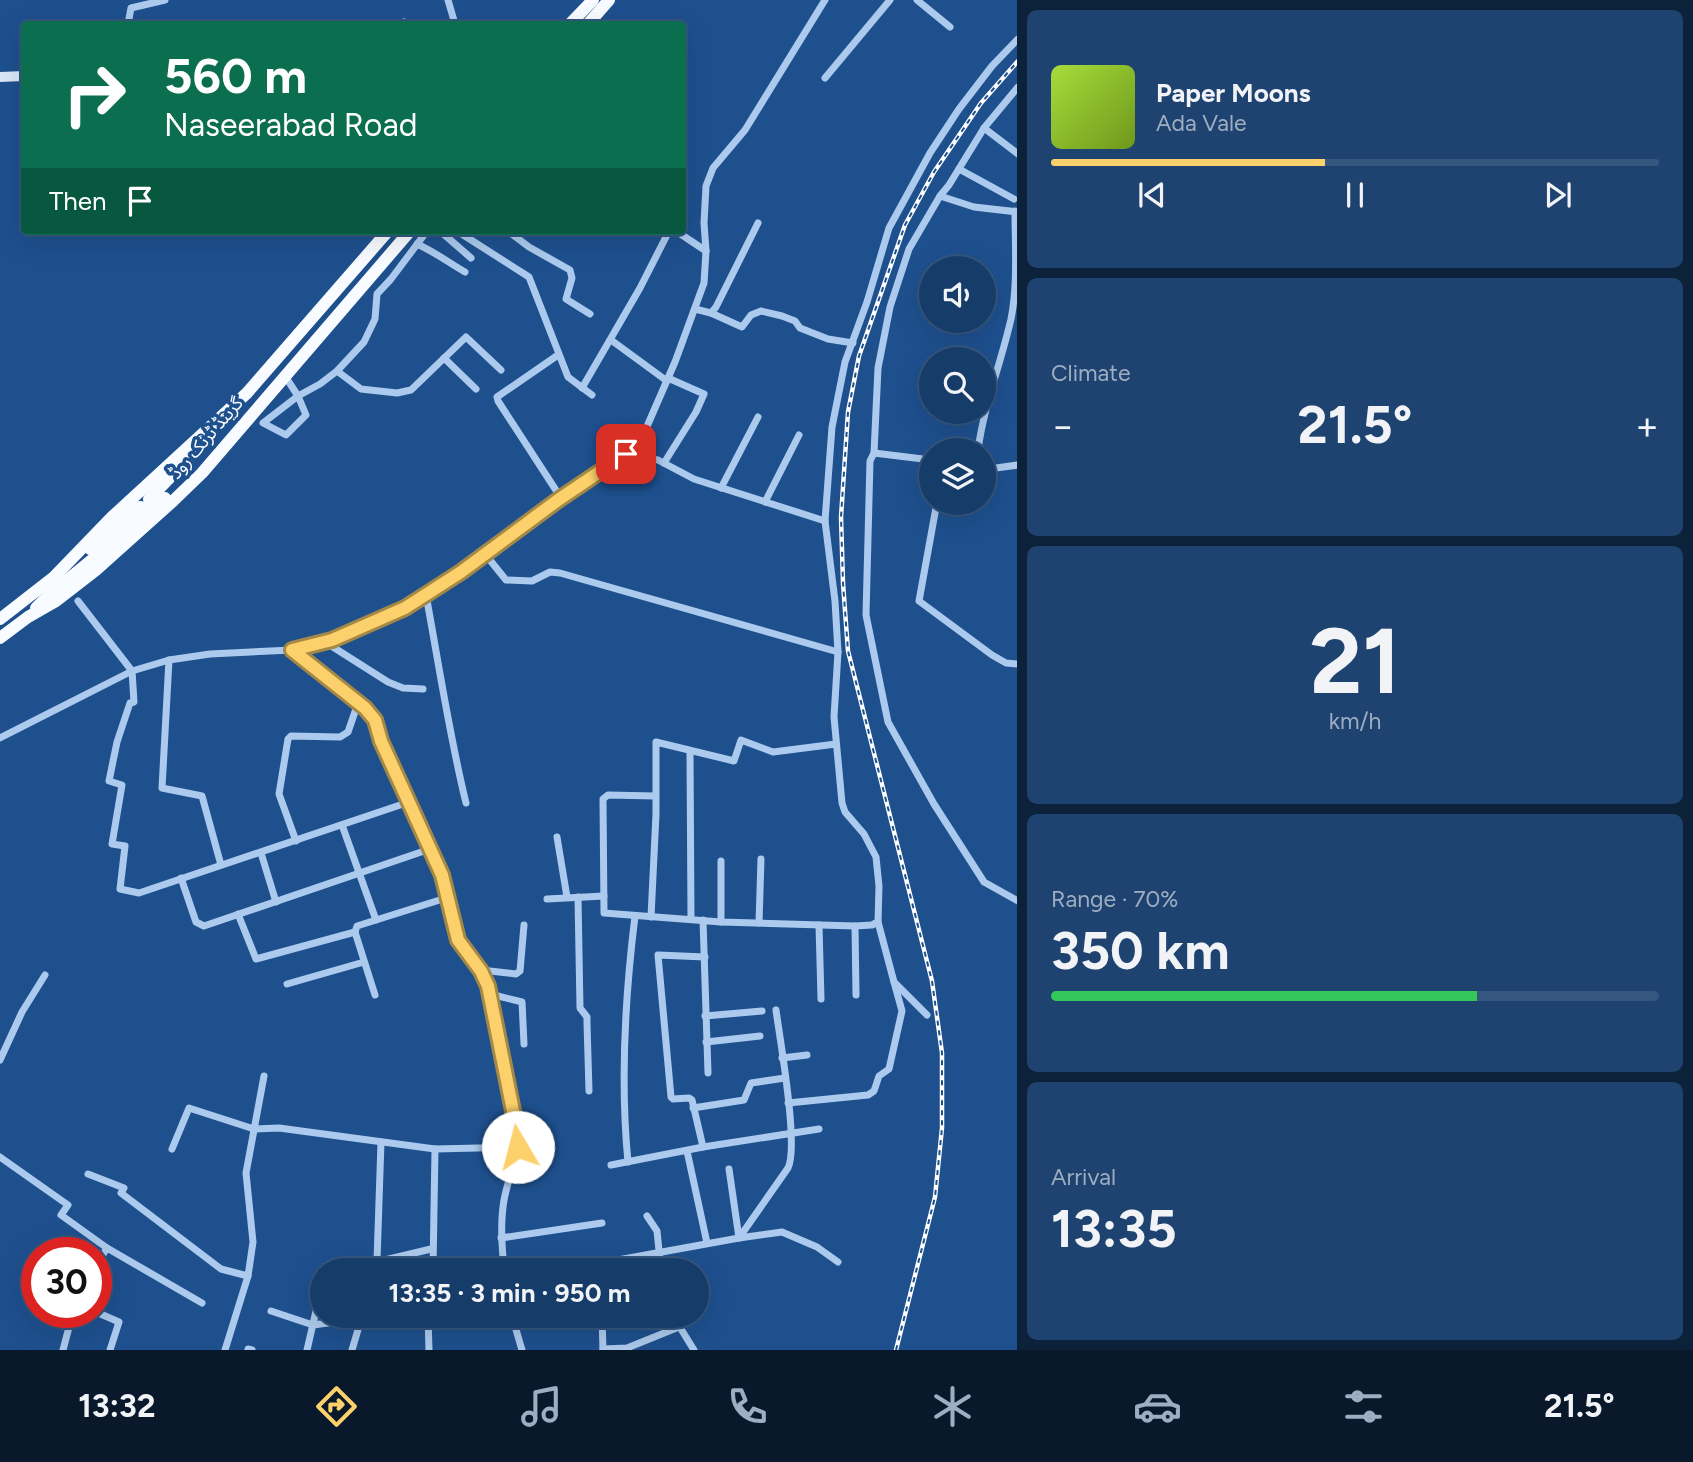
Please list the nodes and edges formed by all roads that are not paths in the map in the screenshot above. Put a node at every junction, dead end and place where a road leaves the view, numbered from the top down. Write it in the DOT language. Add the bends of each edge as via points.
graph roads {
  1 [pos="165,0"];
  2 [pos="448,0"];
  3 [pos="609,0"];
  4 [pos="618,0"];
  5 [pos="825,0"];
  6 [pos="890,0"];
  7 [pos="917,0"];
  8 [pos="592,1"];
  9 [pos="129,21"];
  10 [pos="452,21"];
  11 [pos="573,21"];
  12 [pos="591,21"];
  13 [pos="950,27"];
  14 [pos="1017,39"];
  15 [pos="21,76"];
  16 [pos="0,77"];
  17 [pos="825,78"];
  18 [pos="1017,87"];
  19 [pos="984,128"];
  20 [pos="1017,154"];
  21 [pos="959,169"];
  22 [pos="940,196"];
  23 [pos="1014,200"];
  24 [pos="1016,211"];
  25 [pos="758,223"];
  26 [pos="385,235"];
  27 [pos="406,235"];
  28 [pos="424,235"];
  29 [pos="445,235"];
  30 [pos="463,235"];
  31 [pos="514,235"];
  32 [pos="667,235"];
  33 [pos="682,235"];
  34 [pos="417,244"];
  35 [pos="457,246"];
  36 [pos="706,251"];
  37 [pos="445,257"];
  38 [pos="471,258"];
  39 [pos="465,272"];
  40 [pos="695,309"];
  41 [pos="711,313"];
  42 [pos="590,314"];
  43 [pos="611,340"];
  44 [pos="853,343"];
  45 [pos="558,355"];
  46 [pos="444,358"];
  47 [pos="501,370"];
  48 [pos="337,371"];
  49 [pos="284,375"];
  50 [pos="668,379"];
  51 [pos="582,388"];
  52 [pos="476,389"];
  53 [pos="247,393"];
  54 [pos="592,395"];
  55 [pos="298,396"];
  56 [pos="248,417"];
  57 [pos="758,417"];
  58 [pos="799,435"];
  59 [pos="980,438"];
  60 [pos="874,453"];
  61 [pos="626,454"];
  62 [pos="919,459"];
  63 [pos="664,463"];
  64 [pos="1017,465"];
  65 [pos="996,468"];
  66 [pos="721,488"];
  67 [pos="561,498"];
  68 [pos="765,502"];
  69 [pos="935,515"];
  70 [pos="825,521"];
  71 [pos="485,554"];
  72 [pos="54,576"];
  73 [pos="426,595"];
  74 [pos="78,601"];
  75 [pos="28,617"];
  76 [pos="0,619"];
  77 [pos="0,638"];
  78 [pos="325,642"];
  79 [pos="292,650"];
  80 [pos="838,652"];
  81 [pos="169,660"];
  82 [pos="1017,664"];
  83 [pos="132,671"];
  84 [pos="423,689"];
  85 [pos="358,703"];
  86 [pos="0,738"];
  87 [pos="836,744"];
  88 [pos="690,751"];
  89 [pos="656,796"];
  90 [pos="409,802"];
  91 [pos="466,803"];
  92 [pos="342,825"];
  93 [pos="557,837"];
  94 [pos="296,841"];
  95 [pos="430,849"];
  96 [pos="261,853"];
  97 [pos="761,859"];
  98 [pos="720,861"];
  99 [pos="222,865"];
  100 [pos="359,873"];
  101 [pos="181,878"];
  102 [pos="604,896"];
  103 [pos="567,897"];
  104 [pos="578,897"];
  105 [pos="446,898"];
  106 [pos="547,899"];
  107 [pos="1017,901"];
  108 [pos="276,902"];
  109 [pos="238,914"];
  110 [pos="635,916"];
  111 [pos="651,917"];
  112 [pos="691,919"];
  113 [pos="376,920"];
  114 [pos="702,920"];
  115 [pos="720,922"];
  116 [pos="878,922"];
  117 [pos="759,923"];
  118 [pos="524,925"];
  119 [pos="819,925"];
  120 [pos="855,926"];
  121 [pos="355,932"];
  122 [pos="705,957"];
  123 [pos="365,962"];
  124 [pos="481,971"];
  125 [pos="45,975"];
  126 [pos="894,982"];
  127 [pos="286,984"];
  128 [pos="490,994"];
  129 [pos="375,995"];
  130 [pos="856,995"];
  131 [pos="821,999"];
  132 [pos="776,1010"];
  133 [pos="762,1011"];
  134 [pos="926,1014"];
  135 [pos="705,1016"];
  136 [pos="760,1037"];
  137 [pos="706,1042"];
  138 [pos="524,1044"];
  139 [pos="807,1055"];
  140 [pos="782,1058"];
  141 [pos="0,1060"];
  142 [pos="708,1073"];
  143 [pos="264,1076"];
  144 [pos="785,1078"];
  145 [pos="589,1091"];
  146 [pos="788,1103"];
  147 [pos="693,1108"];
  148 [pos="254,1129"];
  149 [pos="819,1129"];
  150 [pos="791,1135"];
  151 [pos="381,1142"];
  152 [pos="518,1147"];
  153 [pos="703,1147"];
  154 [pos="172,1149"];
  155 [pos="435,1149"];
  156 [pos="687,1151"];
  157 [pos="0,1157"];
  158 [pos="628,1162"];
  159 [pos="611,1165"];
  160 [pos="729,1169"];
  161 [pos="88,1174"];
  162 [pos="647,1216"];
  163 [pos="602,1223"];
  164 [pos="92,1237"];
  165 [pos="501,1238"];
  166 [pos="739,1238"];
  167 [pos="707,1243"];
  168 [pos="431,1249"];
  169 [pos="112,1251"];
  170 [pos="658,1253"];
  171 [pos="377,1258"];
  172 [pos="390,1258"];
  173 [pos="432,1258"];
  174 [pos="503,1258"];
  175 [pos="630,1258"];
  176 [pos="659,1258"];
  177 [pos="838,1262"];
  178 [pos="248,1276"];
  179 [pos="202,1303"];
  180 [pos="271,1311"];
  181 [pos="112,1319"];
  182 [pos="310,1324"];
  183 [pos="69,1328"];
  184 [pos="312,1328"];
  185 [pos="359,1328"];
  186 [pos="428,1328"];
  187 [pos="516,1328"];
  188 [pos="602,1328"];
  189 [pos="677,1328"];
  190 [pos="681,1328"];
  191 [pos="63,1350"];
  192 [pos="110,1350"];
  193 [pos="225,1350"];
  194 [pos="307,1350"];
  195 [pos="352,1350"];
  196 [pos="429,1350"];
  197 [pos="522,1350"];
  198 [pos="603,1350"];
  199 [pos="694,1350"];
  1 -- 9 [label="street" via="131,8"];
  2 -- 10 [label="street"];
  3 -- 12 [label="highway"];
  4 -- 12 [label="highway"];
  5 -- 36 [label="street" via="738,138 713,167 706,186"];
  6 -- 17 [label="street"];
  7 -- 13 [label="street"];
  8 -- 11 [label="highway"];
  14 -- 44 [label="street" via="959,109 889,228"];
  15 -- 16 [label="main road"];
  18 -- 19 [label="street"];
  19 -- 20 [label="street"];
  19 -- 21 [label="street"];
  21 -- 22 [label="street"];
  21 -- 23 [label="street"];
  22 -- 24 [label="street" via="974,207"];
  22 -- 60 [label="street" via="909,249 890,307 878,368"];
  24 -- 59 [label="street" via="1011,318"];
  25 -- 41 [label="street"];
  26 -- 53 [label="highway, گرینڈ ٹرنک روڈ"];
  27 -- 49 [label="highway, گرینڈ ٹرنک روڈ"];
  28 -- 34 [label="street"];
  29 -- 35 [label="street"];
  30 -- 45 [label="street" via="529,277"];
  31 -- 42 [label="street" via="570,270 566,299"];
  32 -- 43 [label="street"];
  33 -- 36 [label="street"];
  34 -- 37 [label="street"];
  34 -- 48 [label="street" via="377,294 375,319 363,342"];
  35 -- 37 [label="street"];
  35 -- 38 [label="street"];
  36 -- 40 [label="street" via="704,283"];
  37 -- 39 [label="street"];
  40 -- 41 [label="street"];
  40 -- 50 [label="street"];
  41 -- 44 [label="street" via="742,327 761,311 828,339"];
  43 -- 50 [label="street"];
  43 -- 51 [label="street"];
  44 -- 70 [label="street" via="832,427"];
  45 -- 51 [label="street" via="568,377"];
  45 -- 67 [label="street" via="497,397"];
  46 -- 47 [label="street" via="467,337"];
  46 -- 48 [label="street" via="411,390 397,393 361,389"];
  46 -- 52 [label="street"];
  48 -- 55 [label="street"];
  49 -- 55 [label="street"];
  49 -- 56 [label="highway, گرینڈ ٹرنک روڈ"];
  50 -- 61 [label="street" via="645,431"];
  50 -- 63 [label="street" via="704,394"];
  51 -- 54 [label="street"];
  53 -- 56 [label="highway" via="149,499 150,506 155,507"];
  53 -- 72 [label="highway, گرینڈ ٹرنک روڈ"];
  55 -- 55 [label="street" via="306,415 286,435 263,424"];
  56 -- 75 [label="highway, گرینڈ ٹرنک روڈ" via="173,501 96,569"];
  57 -- 66 [label="street"];
  58 -- 68 [label="street"];
  60 -- 62 [label="street"];
  60 -- 107 [label="street" via="870,461 866,615 888,722 984,882"];
  61 -- 63 [label="street"];
  61 -- 67 [label="street"];
  63 -- 66 [label="street"];
  64 -- 65 [label="street"];
  66 -- 68 [label="street"];
  67 -- 71 [label="street"];
  68 -- 70 [label="street"];
  69 -- 82 [label="street" via="919,601 992,655"];
  70 -- 80 [label="street"];
  71 -- 73 [label="street"];
  71 -- 80 [label="street" via="506,580 532,581 550,572 560,573"];
  72 -- 75 [label="highway" via="140,507 146,508 147,515"];
  72 -- 76 [label="highway, گرینڈ ٹرنک روڈ"];
  73 -- 78 [label="street"];
  73 -- 91 [label="street"];
  74 -- 83 [label="street"];
  75 -- 77 [label="highway, گرینڈ ٹرنک روڈ"];
  78 -- 79 [label="street"];
  78 -- 84 [label="street" via="388,682"];
  79 -- 81 [label="street"];
  79 -- 85 [label="street"];
  80 -- 87 [label="street"];
  81 -- 83 [label="street"];
  81 -- 99 [label="street" via="162,788 202,796"];
  83 -- 86 [label="street"];
  83 -- 101 [label="street" via="134,702 117,742 109,781 122,785 112,844 125,846 120,889 139,893"];
  85 -- 90 [label="street" via="375,720"];
  85 -- 94 [label="street" via="348,732 340,737 288,739 279,794"];
  87 -- 88 [label="street" via="773,752 741,740 734,761"];
  87 -- 116 [label="street" via="845,812 876,857"];
  88 -- 89 [label="street" via="656,742"];
  88 -- 112 [label="street"];
  89 -- 102 [label="street" via="608,795 603,799"];
  89 -- 111 [label="street"];
  90 -- 92 [label="street"];
  90 -- 95 [label="street"];
  92 -- 94 [label="street"];
  92 -- 100 [label="street"];
  93 -- 103 [label="street"];
  94 -- 96 [label="street"];
  95 -- 100 [label="street"];
  95 -- 105 [label="street"];
  96 -- 99 [label="street"];
  96 -- 108 [label="street"];
  97 -- 117 [label="street"];
  98 -- 115 [label="street"];
  99 -- 101 [label="street"];
  100 -- 108 [label="street"];
  100 -- 113 [label="street"];
  101 -- 109 [label="street" via="200,925"];
  102 -- 104 [label="street"];
  102 -- 110 [label="street" via="604,912"];
  103 -- 104 [label="street"];
  103 -- 106 [label="street"];
  104 -- 145 [label="street" via="580,1008 587,1017"];
  105 -- 113 [label="street"];
  105 -- 124 [label="street" via="458,940"];
  108 -- 109 [label="street"];
  109 -- 121 [label="street" via="256,959"];
  110 -- 111 [label="street"];
  110 -- 158 [label="street" via="627,979"];
  111 -- 112 [label="street"];
  112 -- 114 [label="street"];
  113 -- 121 [label="street" via="357,926"];
  114 -- 115 [label="street"];
  114 -- 122 [label="street"];
  115 -- 117 [label="street"];
  116 -- 120 [label="street"];
  116 -- 126 [label="street"];
  117 -- 119 [label="street"];
  118 -- 124 [label="street" via="520,971"];
  119 -- 120 [label="street"];
  119 -- 131 [label="street"];
  120 -- 130 [label="street"];
  121 -- 123 [label="street"];
  122 -- 135 [label="street"];
  122 -- 147 [label="street" via="658,955 671,1097 689,1098"];
  123 -- 127 [label="street"];
  123 -- 129 [label="street"];
  124 -- 128 [label="street"];
  125 -- 141 [label="street"];
  126 -- 134 [label="street"];
  126 -- 146 [label="street" via="902,1011 889,1069 878,1076 874,1091"];
  128 -- 138 [label="street" via="522,1002"];
  128 -- 152 [label="street"];
  132 -- 140 [label="street"];
  133 -- 135 [label="street"];
  135 -- 137 [label="street"];
  136 -- 137 [label="street"];
  137 -- 142 [label="street"];
  139 -- 140 [label="street"];
  140 -- 144 [label="street"];
  143 -- 148 [label="street"];
  144 -- 146 [label="street"];
  144 -- 147 [label="street" via="751,1083 744,1100"];
  146 -- 150 [label="street"];
  147 -- 153 [label="street"];
  148 -- 151 [label="street" via="279,1128"];
  148 -- 154 [label="street" via="189,1108"];
  148 -- 178 [label="street" via="246,1173 253,1242"];
  149 -- 150 [label="street"];
  150 -- 153 [label="street"];
  150 -- 166 [label="street" via="788,1168"];
  151 -- 155 [label="street"];
  151 -- 171 [label="street"];
  152 -- 155 [label="street"];
  152 -- 165 [label="street" via="503,1202"];
  153 -- 156 [label="street"];
  155 -- 168 [label="street"];
  156 -- 158 [label="street"];
  156 -- 167 [label="street"];
  157 -- 164 [label="street" via="68,1205 61,1215"];
  158 -- 159 [label="street"];
  160 -- 166 [label="street"];
  161 -- 178 [label="street" via="124,1188 121,1194 220,1269"];
  162 -- 170 [label="street" via="657,1231"];
  163 -- 165 [label="street"];
  165 -- 174 [label="street"];
  166 -- 167 [label="street"];
  166 -- 177 [label="street" via="782,1232"];
  167 -- 170 [label="street"];
  168 -- 172 [label="street"];
  168 -- 173 [label="street"];
  169 -- 179 [label="street"];
  170 -- 175 [label="street"];
  170 -- 176 [label="street"];
  178 -- 193 [label="street"];
  180 -- 182 [label="street"];
  181 -- 192 [label="street" via="118,1322"];
  183 -- 191 [label="street"];
  184 -- 194 [label="street"];
  185 -- 195 [label="street"];
  186 -- 196 [label="street"];
  187 -- 197 [label="street"];
  188 -- 198 [label="street"];
  189 -- 198 [label="street" via="627,1348"];
  190 -- 199 [label="street"];
}
